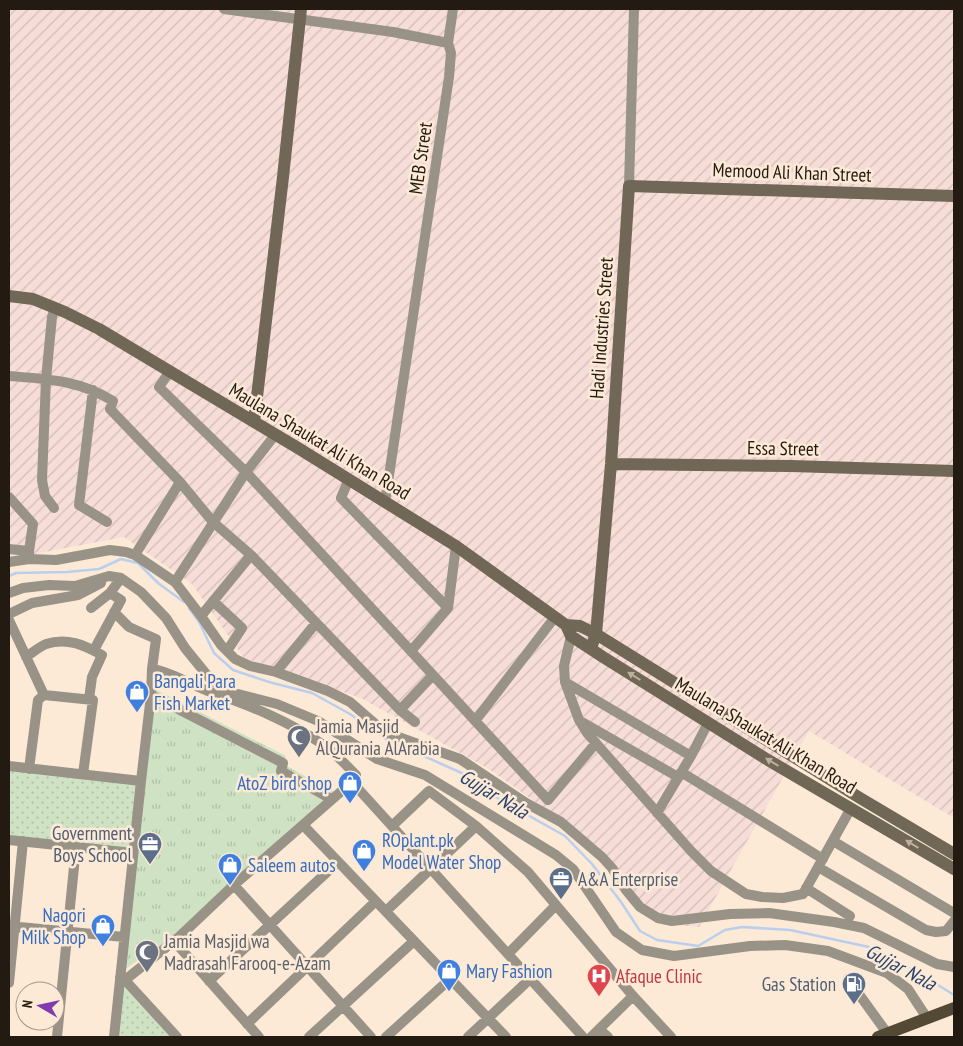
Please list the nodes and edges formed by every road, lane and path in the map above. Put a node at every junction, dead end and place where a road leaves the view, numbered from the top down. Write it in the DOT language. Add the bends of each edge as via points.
graph roads {
  1 [pos="224,9"];
  2 [pos="453,9"];
  3 [pos="634,9"];
  4 [pos="300,14"];
  5 [pos="448,43"];
  6 [pos="629,186"];
  7 [pos="954,196"];
  8 [pos="9,296"];
  9 [pos="9,304"];
  10 [pos="51,306"];
  11 [pos="170,371"];
  12 [pos="9,376"];
  13 [pos="46,379"];
  14 [pos="93,390"];
  15 [pos="254,422"];
  16 [pos="275,434"];
  17 [pos="611,464"];
  18 [pos="954,471"];
  19 [pos="246,472"];
  20 [pos="348,479"];
  21 [pos="180,482"];
  22 [pos="9,497"];
  23 [pos="385,502"];
  24 [pos="54,508"];
  25 [pos="107,522"];
  26 [pos="212,522"];
  27 [pos="456,546"];
  28 [pos="9,549"];
  29 [pos="29,555"];
  30 [pos="135,555"];
  31 [pos="251,555"];
  32 [pos="9,562"];
  33 [pos="121,578"];
  34 [pos="175,582"];
  35 [pos="100,583"];
  36 [pos="110,592"];
  37 [pos="9,593"];
  38 [pos="213,601"];
  39 [pos="91,608"];
  40 [pos="448,608"];
  41 [pos="114,612"];
  42 [pos="9,614"];
  43 [pos="201,616"];
  44 [pos="9,620"];
  45 [pos="316,623"];
  46 [pos="564,626"];
  47 [pos="596,634"];
  48 [pos="591,648"];
  49 [pos="94,650"];
  50 [pos="227,651"];
  51 [pos="411,651"];
  52 [pos="26,657"];
  53 [pos="152,669"];
  54 [pos="276,672"];
  55 [pos="433,675"];
  56 [pos="565,682"];
  57 [pos="44,695"];
  58 [pos="151,695"];
  59 [pos="89,699"];
  60 [pos="400,710"];
  61 [pos="579,720"];
  62 [pos="475,721"];
  63 [pos="415,722"];
  64 [pos="708,723"];
  65 [pos="596,744"];
  66 [pos="691,756"];
  67 [pos="9,766"];
  68 [pos="29,768"];
  69 [pos="83,774"];
  70 [pos="680,775"];
  71 [pos="141,781"];
  72 [pos="352,782"];
  73 [pos="332,800"];
  74 [pos="851,808"];
  75 [pos="657,813"];
  76 [pos="303,824"];
  77 [pos="392,826"];
  78 [pos="476,826"];
  79 [pos="9,840"];
  80 [pos="23,841"];
  81 [pos="833,841"];
  82 [pos="76,846"];
  83 [pos="133,853"];
  84 [pos="954,854"];
  85 [pos="338,862"];
  86 [pos="820,863"];
  87 [pos="430,869"];
  88 [pos="954,869"];
  89 [pos="234,885"];
  90 [pos="806,888"];
  91 [pos="376,901"];
  92 [pos="556,905"];
  93 [pos="386,911"];
  94 [pos="954,914"];
  95 [pos="850,916"];
  96 [pos="954,921"];
  97 [pos="270,925"];
  98 [pos="12,927"];
  99 [pos="68,932"];
  100 [pos="950,934"];
  101 [pos="124,937"];
  102 [pos="174,941"];
  103 [pos="414,941"];
  104 [pos="508,954"];
  105 [pos="308,967"];
  106 [pos="954,967"];
  107 [pos="123,979"];
  108 [pos="450,979"];
  109 [pos="530,979"];
  110 [pos="848,979"];
  111 [pos="209,981"];
  112 [pos="9,983"];
  113 [pos="633,996"];
  114 [pos="343,1006"];
  115 [pos="954,1008"];
  116 [pos="927,1018"];
  117 [pos="489,1019"];
  118 [pos="247,1024"];
  119 [pos="600,1029"];
  120 [pos="882,1035"];
  121 [pos="254,1036"];
  122 [pos="57,1037"];
  123 [pos="114,1037"];
  124 [pos="178,1037"];
  125 [pos="309,1037"];
  126 [pos="371,1037"];
  127 [pos="386,1037"];
  128 [pos="468,1037"];
  129 [pos="506,1037"];
  130 [pos="583,1037"];
  131 [pos="590,1037"];
  132 [pos="608,1037"];
  133 [pos="671,1037"];
  1 -- 4 [label="street"];
  2 -- 5 [label="street, MEB Street"];
  3 -- 6 [label="street, Hadi Industries Street"];
  4 -- 5 [label="street"];
  4 -- 15 [label="main road"];
  5 -- 23 [label="street, MEB Street" via="451,53 449,78"];
  6 -- 7 [label="main road, Memood Ali Khan Street"];
  6 -- 17 [label="main road, Hadi Industries Street"];
  8 -- 10 [label="main road, Maulana Shaukat Ali Khan Road" via="33,299"];
  9 -- 10 [label="main road, Maulana Shaukat Ali Khan Road"];
  10 -- 11 [label="main road, Maulana Shaukat Ali Khan Road" via="99,329"];
  10 -- 13 [label="street"];
  11 -- 15 [label="main road, Maulana Shaukat Ali Khan Road"];
  11 -- 19 [label="street" via="159,387"];
  12 -- 13 [label="street"];
  13 -- 14 [label="street"];
  13 -- 24 [label="street" via="42,480 45,496"];
  14 -- 21 [label="street" via="113,401 110,410"];
  14 -- 25 [label="street" via="80,505"];
  15 -- 16 [label="main road, Maulana Shaukat Ali Khan Road"];
  16 -- 19 [label="street"];
  16 -- 20 [label="main road, Maulana Shaukat Ali Khan Road"];
  17 -- 18 [label="main road, Essa Street"];
  17 -- 47 [label="main road, Hadi Industries Street"];
  19 -- 26 [label="street"];
  19 -- 51 [label="street"];
  20 -- 23 [label="main road, Maulana Shaukat Ali Khan Road"];
  20 -- 40 [label="street" via="341,498"];
  21 -- 26 [label="street"];
  21 -- 30 [label="street"];
  22 -- 29 [label="street" via="34,524"];
  23 -- 27 [label="main road, Maulana Shaukat Ali Khan Road"];
  26 -- 31 [label="street"];
  26 -- 34 [label="street"];
  27 -- 40 [label="street"];
  27 -- 46 [label="main road, Maulana Shaukat Ali Khan Road"];
  28 -- 29 [label="street"];
  29 -- 30 [label="street" via="56,560 110,550"];
  29 -- 32 [label="street"];
  30 -- 34 [label="street"];
  31 -- 38 [label="street"];
  31 -- 45 [label="street"];
  33 -- 36 [label="street"];
  33 -- 37 [label="street" via="109,576 75,586 49,584"];
  33 -- 116 [label="street" via="141,592 166,618 184,648 212,680 234,692 278,704 318,721 376,759 425,775 556,855 573,869 616,932 642,950 674,956 785,945 828,952 887,973 908,989"];
  34 -- 43 [label="street"];
  35 -- 42 [label="street" via="78,595 32,602"];
  36 -- 39 [label="street"];
  36 -- 41 [label="street" via="121,600"];
  38 -- 43 [label="street"];
  38 -- 50 [label="street" via="242,628"];
  40 -- 51 [label="street"];
  41 -- 49 [label="street"];
  41 -- 53 [label="street" via="129,627 156,639"];
  43 -- 50 [label="street"];
  44 -- 52 [label="street"];
  45 -- 54 [label="street"];
  45 -- 60 [label="street"];
  46 -- 47 [label="main road, Maulana Shaukat Ali Khan Road" via="580,626"];
  46 -- 48 [label="main road, Maulana Shaukat Ali Khan Road"];
  46 -- 56 [label="street"];
  46 -- 62 [label="street"];
  47 -- 48 [label="main road, Hadi Industries Street"];
  47 -- 84 [label="main road, Maulana Shaukat Ali Khan Road"];
  64 -- 48 [label="main road, Maulana Shaukat Ali Khan Road, one-way"];
  49 -- 52 [label="street" via="69,642 46,644"];
  49 -- 59 [label="street" via="102,655 92,677"];
  50 -- 54 [label="street" via="250,666"];
  51 -- 55 [label="street"];
  52 -- 57 [label="street"];
  53 -- 58 [label="street"];
  53 -- 72 [label="street" via="164,671 283,721 326,747 356,775"];
  54 -- 106 [label="street" via="350,702 390,734 460,759 561,822 602,857 640,907 658,918 672,921 769,913 834,922 864,928 938,964"];
  55 -- 60 [label="street"];
  55 -- 62 [label="street"];
  56 -- 61 [label="street"];
  56 -- 66 [label="street"];
  57 -- 59 [label="street"];
  57 -- 68 [label="street" via="38,700"];
  58 -- 71 [label="street"];
  58 -- 73 [label="street" via="283,763 281,771"];
  59 -- 69 [label="street" via="93,700"];
  60 -- 63 [label="street"];
  61 -- 65 [label="street"];
  61 -- 70 [label="street"];
  62 -- 65 [label="street" via="548,800"];
  64 -- 66 [label="street"];
  74 -- 64 [label="main road, Maulana Shaukat Ali Khan Road, one-way"];
  65 -- 75 [label="street"];
  66 -- 70 [label="street"];
  67 -- 68 [label="street"];
  68 -- 69 [label="street"];
  69 -- 71 [label="street"];
  70 -- 75 [label="street"];
  70 -- 86 [label="street"];
  71 -- 83 [label="street"];
  72 -- 73 [label="street"];
  72 -- 77 [label="street"];
  73 -- 76 [label="street"];
  74 -- 81 [label="street"];
  88 -- 74 [label="main road, Maulana Shaukat Ali Khan Road, one-way"];
  75 -- 90 [label="street" via="711,871 746,894 782,898 803,894"];
  76 -- 85 [label="street"];
  76 -- 89 [label="street"];
  77 -- 78 [label="street" via="429,790"];
  77 -- 87 [label="street"];
  78 -- 87 [label="street"];
  78 -- 92 [label="street" via="528,872"];
  79 -- 80 [label="street"];
  80 -- 82 [label="street"];
  80 -- 98 [label="street"];
  81 -- 86 [label="street"];
  81 -- 94 [label="street"];
  82 -- 83 [label="street"];
  82 -- 99 [label="street"];
  83 -- 101 [label="street"];
  85 -- 91 [label="street"];
  85 -- 97 [label="street"];
  86 -- 90 [label="street"];
  86 -- 100 [label="street" via="926,930"];
  87 -- 93 [label="street"];
  87 -- 104 [label="street"];
  89 -- 97 [label="street"];
  89 -- 102 [label="street"];
  90 -- 95 [label="street"];
  91 -- 93 [label="street"];
  91 -- 105 [label="street"];
  92 -- 104 [label="street"];
  92 -- 113 [label="street"];
  93 -- 103 [label="street"];
  96 -- 100 [label="street"];
  97 -- 105 [label="street"];
  97 -- 111 [label="street"];
  98 -- 99 [label="street"];
  98 -- 112 [label="street"];
  99 -- 101 [label="street"];
  99 -- 122 [label="street"];
  101 -- 107 [label="street"];
  102 -- 107 [label="street"];
  102 -- 111 [label="street"];
  103 -- 108 [label="street"];
  103 -- 114 [label="street"];
  104 -- 109 [label="street"];
  105 -- 114 [label="street"];
  105 -- 118 [label="street"];
  107 -- 123 [label="street"];
  107 -- 124 [label="street"];
  108 -- 117 [label="street"];
  108 -- 127 [label="street"];
  109 -- 117 [label="street"];
  109 -- 130 [label="street"];
  110 -- 120 [label="street"];
  111 -- 118 [label="street"];
  113 -- 119 [label="street"];
  113 -- 133 [label="street"];
  114 -- 125 [label="street"];
  114 -- 126 [label="street"];
  115 -- 116 [label="main road"];
  116 -- 120 [label="main road"];
  117 -- 128 [label="street"];
  117 -- 129 [label="street"];
  118 -- 121 [label="street"];
  119 -- 131 [label="street"];
  119 -- 132 [label="street"];
}
